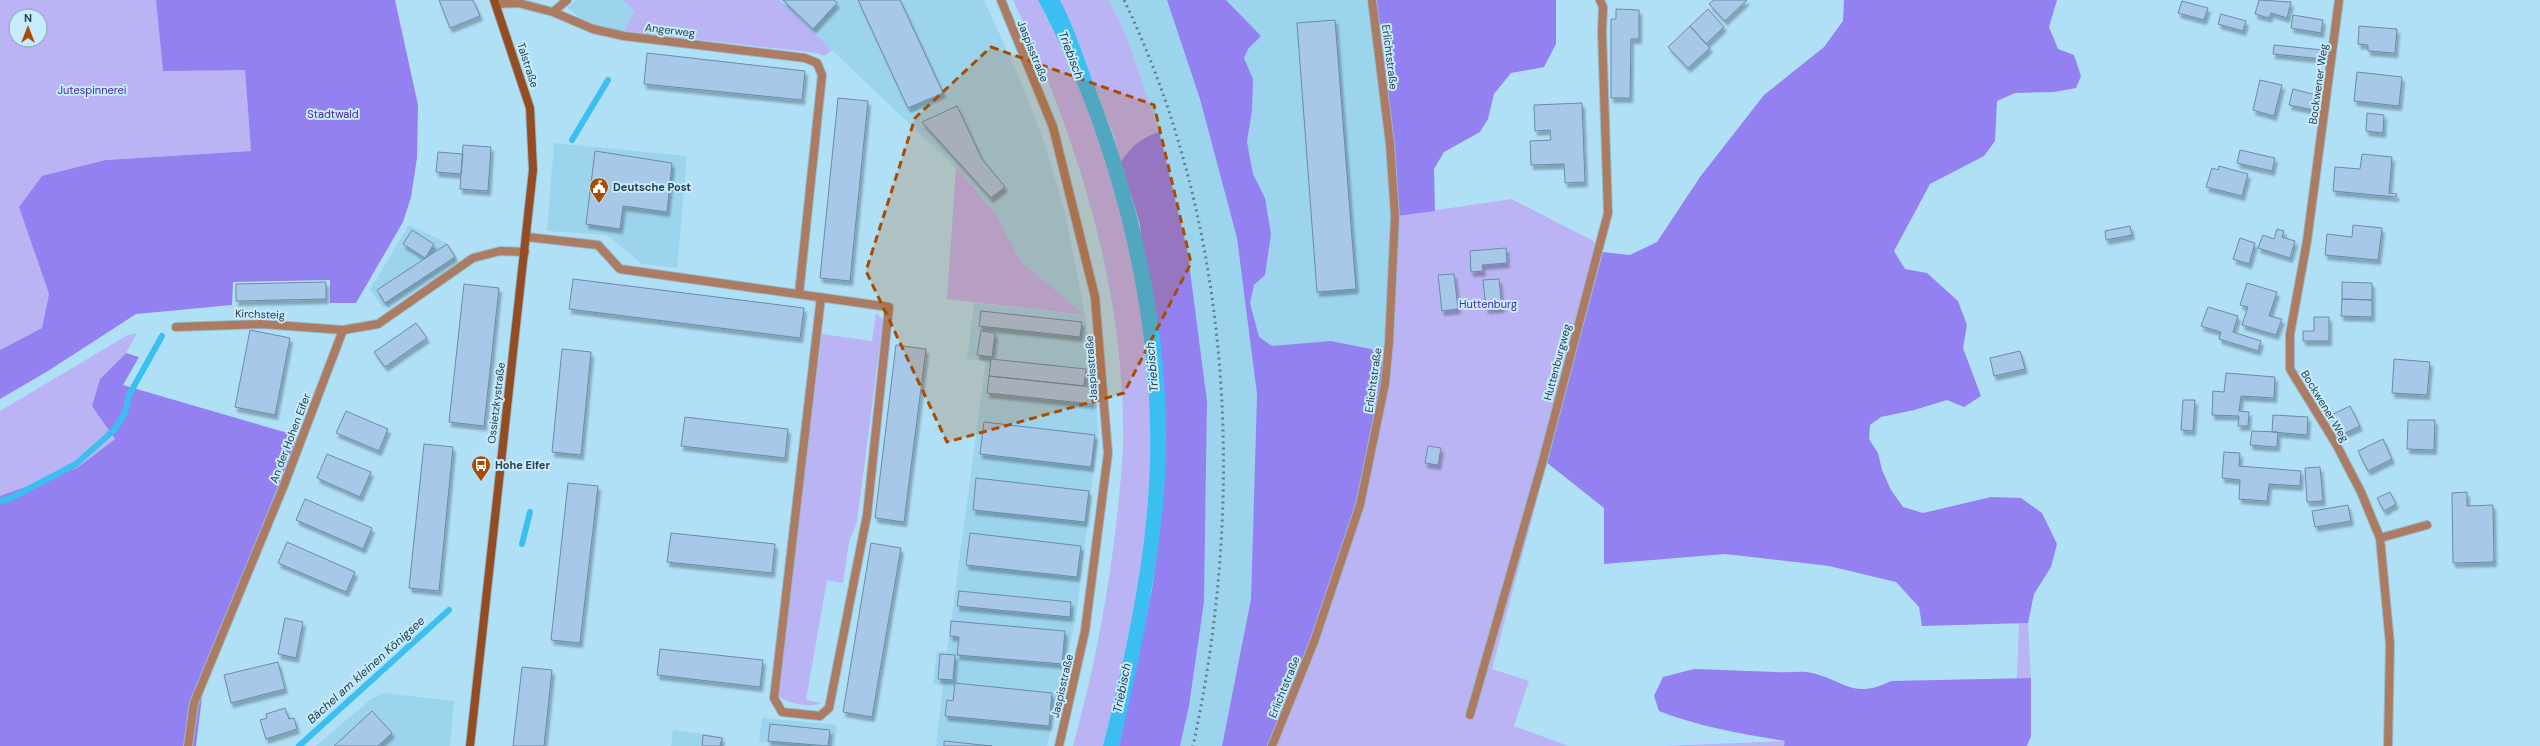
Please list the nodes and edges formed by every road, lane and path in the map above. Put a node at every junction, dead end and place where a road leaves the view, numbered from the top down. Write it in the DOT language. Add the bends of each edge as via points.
graph roads {
  1 [pos="567,0"];
  2 [pos="1001,0"];
  3 [pos="1372,0"];
  4 [pos="1610,0"];
  5 [pos="2339,0"];
  6 [pos="495,2"];
  7 [pos="1602,4"];
  8 [pos="553,12"];
  9 [pos="533,134"];
  10 [pos="527,237"];
  11 [pos="525,252"];
  12 [pos="799,294"];
  13 [pos="821,297"];
  14 [pos="176,327"];
  15 [pos="343,330"];
  16 [pos="2427,525"];
  17 [pos="2380,538"];
  18 [pos="1470,714"];
  19 [pos="188,746"];
  20 [pos="470,746"];
  21 [pos="1059,746"];
  22 [pos="1272,746"];
  23 [pos="2388,746"];
  1 -- 8 [label="street"];
  2 -- 21 [label="street, Jaspisstraße" via="1053,127 1098,319 1108,453 1085,631"];
  3 -- 22 [label="street, Erlichtstraße" via="1390,144 1395,216 1385,384 1360,505 1314,642"];
  4 -- 7 [label="street, Huttenburgweg"];
  5 -- 17 [label="street, Bockwener Weg" via="2307,240 2290,334 2290,369 2336,444 2361,492"];
  6 -- 8 [label="street, Talstraße" via="518,3"];
  6 -- 9 [label="main road, Talstraße" via="522,80 530,108"];
  7 -- 18 [label="street, Huttenburgweg" via="1608,213 1543,460"];
  8 -- 12 [label="street, Angerweg" via="593,29 624,36 806,58 817,63 822,75"];
  9 -- 10 [label="main road, Ossietzkystraße" via="534,170"];
  10 -- 11 [label="main road, Ossietzkystraße"];
  10 -- 12 [label="street" via="598,244 620,269"];
  11 -- 15 [label="street" via="500,251 473,258 378,324"];
  11 -- 20 [label="main road, Ossietzkystraße"];
  12 -- 13 [label="street"];
  13 -- 13 [label="street" via="889,307 867,515 829,708 820,716 782,712 774,698"];
  14 -- 15 [label="street, Kirchsteig" via="262,324"];
  15 -- 19 [label="street, An der Hohen Eifer" via="284,485 194,703"];
  16 -- 17 [label="street"];
  17 -- 23 [label="street, Bockwener Weg" via="2390,644"];
}
